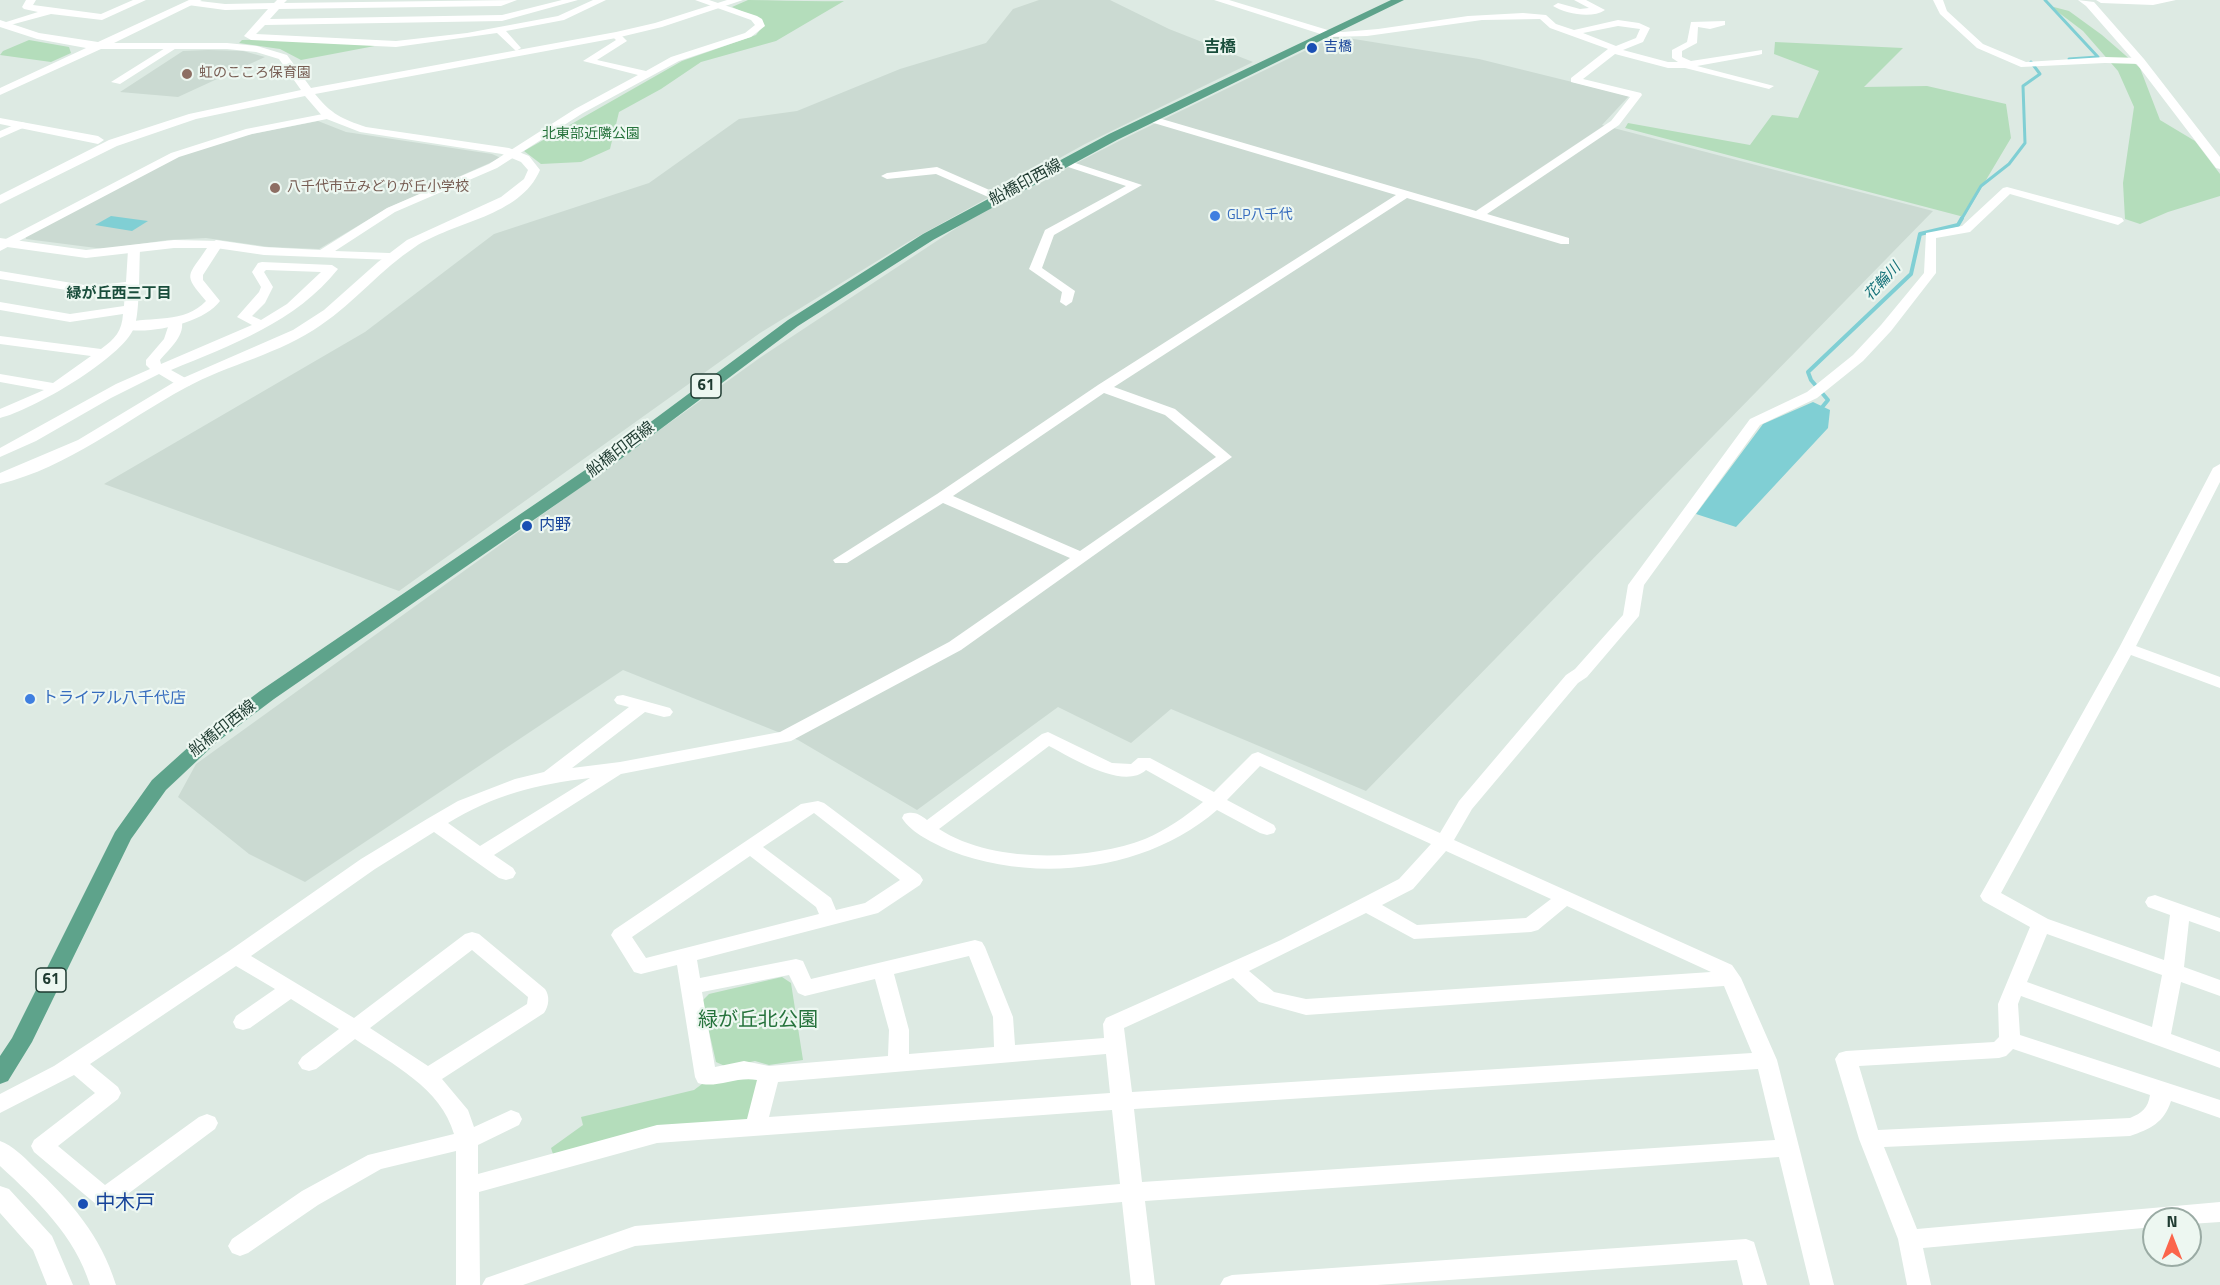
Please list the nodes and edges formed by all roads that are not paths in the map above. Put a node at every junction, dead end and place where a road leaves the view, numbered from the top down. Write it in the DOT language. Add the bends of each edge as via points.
graph roads {
  1 [pos="31,0"];
  2 [pos="141,0"];
  3 [pos="512,0"];
  4 [pos="573,0"];
  5 [pos="581,0"];
  6 [pos="700,0"];
  7 [pos="738,0"];
  8 [pos="1219,0"];
  9 [pos="1399,0"];
  10 [pos="1571,0"];
  11 [pos="1580,0"];
  12 [pos="1938,0"];
  13 [pos="2084,0"];
  14 [pos="2101,0"];
  15 [pos="2171,0"];
  16 [pos="597,1"];
  17 [pos="194,2"];
  18 [pos="466,2"];
  19 [pos="278,3"];
  20 [pos="721,6"];
  21 [pos="1558,6"];
  22 [pos="50,11"];
  23 [pos="689,16"];
  24 [pos="1544,17"];
  25 [pos="455,19"];
  26 [pos="261,22"];
  27 [pos="1722,23"];
  28 [pos="3,24"];
  29 [pos="500,31"];
  30 [pos="1575,33"];
  31 [pos="1330,34"];
  32 [pos="616,35"];
  33 [pos="454,38"];
  34 [pos="101,45"];
  35 [pos="173,47"];
  36 [pos="516,48"];
  37 [pos="1615,49"];
  38 [pos="1758,52"];
  39 [pos="2140,61"];
  40 [pos="1687,64"];
  41 [pos="647,74"];
  42 [pos="117,82"];
  43 [pos="1769,86"];
  44 [pos="307,89"];
  45 [pos="0,93"];
  46 [pos="328,116"];
  47 [pos="1151,119"];
  48 [pos="0,120"];
  49 [pos="21,125"];
  50 [pos="0,135"];
  51 [pos="98,140"];
  52 [pos="515,153"];
  53 [pos="1063,162"];
  54 [pos="2220,165"];
  55 [pos="887,176"];
  56 [pos="0,191"];
  57 [pos="1404,195"];
  58 [pos="999,198"];
  59 [pos="0,201"];
  60 [pos="1478,215"];
  61 [pos="2118,221"];
  62 [pos="1565,240"];
  63 [pos="2,244"];
  64 [pos="216,244"];
  65 [pos="134,250"];
  66 [pos="322,254"];
  67 [pos="389,257"];
  68 [pos="0,275"];
  69 [pos="131,285"];
  70 [pos="1066,303"];
  71 [pos="0,306"];
  72 [pos="129,309"];
  73 [pos="176,321"];
  74 [pos="262,324"];
  75 [pos="129,326"];
  76 [pos="0,340"];
  77 [pos="105,354"];
  78 [pos="157,369"];
  79 [pos="0,378"];
  80 [pos="184,383"];
  81 [pos="57,388"];
  82 [pos="1103,388"];
  83 [pos="0,414"];
  84 [pos="0,453"];
  85 [pos="2220,468"];
  86 [pos="0,479"];
  87 [pos="942,496"];
  88 [pos="1080,557"];
  89 [pos="841,560"];
  90 [pos="2127,648"];
  91 [pos="2220,683"];
  92 [pos="623,699"];
  93 [pos="641,707"];
  94 [pos="664,712"];
  95 [pos="620,768"];
  96 [pos="548,777"];
  97 [pos="1215,801"];
  98 [pos="911,818"];
  99 [pos="434,823"];
  100 [pos="927,829"];
  101 [pos="1267,829"];
  102 [pos="1443,843"];
  103 [pos="751,847"];
  104 [pos="480,855"];
  105 [pos="506,873"];
  106 [pos="1565,898"];
  107 [pos="2155,902"];
  108 [pos="1366,904"];
  109 [pos="2180,912"];
  110 [pos="830,918"];
  111 [pos="2041,924"];
  112 [pos="2220,925"];
  113 [pos="686,955"];
  114 [pos="236,956"];
  115 [pos="882,969"];
  116 [pos="1236,969"];
  117 [pos="2173,972"];
  118 [pos="1731,978"];
  119 [pos="2015,986"];
  120 [pos="691,987"];
  121 [pos="2220,988"];
  122 [pos="291,989"];
  123 [pos="243,1022"];
  124 [pos="353,1027"];
  125 [pos="2160,1039"];
  126 [pos="2010,1040"];
  127 [pos="1116,1045"];
  128 [pos="1005,1054"];
  129 [pos="1766,1060"];
  130 [pos="2220,1060"];
  131 [pos="75,1063"];
  132 [pos="309,1063"];
  133 [pos="898,1063"];
  134 [pos="769,1074"];
  135 [pos="0,1075"];
  136 [pos="428,1077"];
  137 [pos="2162,1089"];
  138 [pos="1122,1101"];
  139 [pos="0,1104"];
  140 [pos="2220,1108"];
  141 [pos="511,1119"];
  142 [pos="207,1123"];
  143 [pos="756,1126"];
  144 [pos="1870,1139"];
  145 [pos="467,1140"];
  146 [pos="1786,1148"];
  147 [pos="0,1151"];
  148 [pos="468,1186"];
  149 [pos="1132,1192"];
  150 [pos="0,1196"];
  151 [pos="2220,1212"];
  152 [pos="1910,1239"];
  153 [pos="240,1246"];
  154 [pos="60,1285"];
  155 [pos="103,1285"];
  156 [pos="468,1285"];
  157 [pos="494,1285"];
  158 [pos="1143,1285"];
  159 [pos="1232,1285"];
  160 [pos="1755,1285"];
  161 [pos="1822,1285"];
  162 [pos="1919,1285"];
  1 -- 22 [label="street" via="27,7"];
  2 -- 22 [label="street" via="102,17"];
  3 -- 18 [label="street"];
  4 -- 25 [label="street" via="502,18"];
  5 -- 16 [label="street"];
  6 -- 20 [label="street"];
  7 -- 20 [label="street"];
  8 -- 31 [label="street"];
  9 -- 31 [label="main road, 船橋印西線 / 61"];
  10 -- 21 [label="street"];
  11 -- 21 [label="street" via="1600,10 1580,12"];
  12 -- 39 [label="street" via="1943,12 1980,46 2025,64"];
  13 -- 39 [label="street"];
  14 -- 15 [label="street"];
  16 -- 29 [label="street" via="561,18"];
  17 -- 19 [label="street" via="225,7"];
  17 -- 34 [label="street"];
  18 -- 19 [label="street"];
  18 -- 25 [label="street"];
  19 -- 26 [label="street"];
  20 -- 23 [label="street"];
  20 -- 41 [label="street" via="754,18 760,26 748,35 690,53"];
  21 -- 24 [label="street"];
  22 -- 28 [label="street"];
  23 -- 32 [label="street"];
  23 -- 36 [label="street"];
  24 -- 30 [label="street" via="1553,26"];
  24 -- 31 [label="street" via="1471,19 1374,34"];
  25 -- 26 [label="street"];
  25 -- 33 [label="street"];
  26 -- 33 [label="street" via="249,36 396,44"];
  27 -- 40 [label="street" via="1694,24 1692,43 1677,50 1677,58"];
  28 -- 34 [label="street" via="55,40"];
  29 -- 33 [label="street"];
  29 -- 36 [label="street"];
  30 -- 37 [label="street"];
  30 -- 37 [label="street" via="1615,22 1645,28 1640,40"];
  31 -- 47 [label="main road, 船橋印西線 / 61"];
  32 -- 41 [label="street" via="622,41 588,61"];
  32 -- 44 [label="street"];
  34 -- 35 [label="street"];
  34 -- 45 [label="street"];
  35 -- 42 [label="street"];
  35 -- 44 [label="street" via="227,46 272,53 283,57"];
  36 -- 44 [label="street"];
  37 -- 40 [label="street" via="1668,65"];
  37 -- 60 [label="street" via="1575,80 1637,95 1630,106 1615,123"];
  38 -- 40 [label="street"];
  39 -- 54 [label="street"];
  40 -- 43 [label="street"];
  41 -- 52 [label="street" via="579,111"];
  44 -- 46 [label="street"];
  44 -- 51 [label="street" via="187,110"];
  44 -- 59 [label="street" via="231,106 132,136"];
  46 -- 52 [label="street" via="364,130"];
  46 -- 63 [label="street" via="241,134 175,155"];
  47 -- 53 [label="main road, 船橋印西線 / 61"];
  47 -- 57 [label="street"];
  48 -- 49 [label="street"];
  49 -- 50 [label="street"];
  49 -- 51 [label="street"];
  51 -- 56 [label="street"];
  52 -- 66 [label="street" via="391,210"];
  52 -- 67 [label="street" via="531,163 534,170 524,189 425,235"];
  53 -- 58 [label="main road, 船橋印西線 / 61"];
  53 -- 70 [label="street" via="1136,185 1049,233 1035,269 1069,291"];
  55 -- 58 [label="street" via="937,170"];
  57 -- 60 [label="street"];
  57 -- 82 [label="street"];
  58 -- 135 [label="main road, 船橋印西線 / 61" via="928,237 793,323 600,467 267,694 210,738 159,785 122,837 21,1042"];
  60 -- 62 [label="street"];
  61 -- 102 [label="street" via="2007,190 1966,229 1930,236 1930,273 1918,290 1858,358 1812,395 1755,422 1636,585 1631,616 1465,805"];
  63 -- 65 [label="street" via="70,253"];
  64 -- 65 [label="street" via="174,244"];
  64 -- 66 [label="street"];
  64 -- 73 [label="street" via="196,275 196,281 213,301 206,310"];
  65 -- 69 [label="street"];
  66 -- 67 [label="street"];
  67 -- 80 [label="street" via="328,314 303,331"];
  68 -- 69 [label="street" via="90,290"];
  69 -- 72 [label="street"];
  71 -- 72 [label="street" via="70,318"];
  72 -- 75 [label="street"];
  73 -- 75 [label="street"];
  73 -- 78 [label="street" via="173,339 153,360"];
  74 -- 74 [label="street" via="291,306 332,269 262,266 258,272 267,287 265,294 243,316"];
  74 -- 78 [label="street"];
  75 -- 77 [label="street" via="120,342"];
  76 -- 77 [label="street"];
  77 -- 81 [label="street"];
  78 -- 80 [label="street"];
  78 -- 84 [label="street" via="33,439"];
  79 -- 81 [label="street"];
  80 -- 86 [label="street" via="85,442"];
  81 -- 83 [label="street"];
  82 -- 87 [label="street"];
  82 -- 88 [label="street" via="1170,412 1225,457"];
  85 -- 90 [label="street"];
  87 -- 88 [label="street"];
  87 -- 89 [label="street"];
  88 -- 95 [label="street" via="954,646 784,737"];
  90 -- 91 [label="street"];
  90 -- 111 [label="street" via="1990,896"];
  92 -- 93 [label="street"];
  93 -- 94 [label="street"];
  93 -- 96 [label="street"];
  95 -- 96 [label="street"];
  95 -- 104 [label="street"];
  96 -- 99 [label="street" via="492,793"];
  97 -- 100 [label="street" via="1162,840 1126,852 1074,860 1007,860 944,841"];
  97 -- 100 [label="street" via="1143,762 1135,770 1109,769 1048,738"];
  97 -- 101 [label="street"];
  97 -- 102 [label="street" via="1258,758"];
  98 -- 100 [label="street"];
  99 -- 104 [label="street"];
  99 -- 114 [label="street"];
  102 -- 106 [label="street"];
  102 -- 108 [label="street" via="1406,884"];
  103 -- 110 [label="street" via="824,903"];
  103 -- 110 [label="street" via="807,808 818,807 913,880 871,908"];
  103 -- 113 [label="street" via="621,935 641,967"];
  104 -- 105 [label="street"];
  106 -- 108 [label="street" via="1531,925 1414,932"];
  106 -- 118 [label="street" via="1725,970"];
  107 -- 109 [label="street"];
  108 -- 116 [label="street"];
  109 -- 112 [label="street"];
  109 -- 117 [label="street"];
  110 -- 113 [label="street"];
  111 -- 117 [label="street"];
  111 -- 119 [label="street"];
  113 -- 120 [label="street"];
  114 -- 122 [label="street"];
  114 -- 131 [label="street"];
  115 -- 120 [label="street" via="805,987 796,966"];
  115 -- 128 [label="street" via="975,947 1003,1017"];
  115 -- 133 [label="street" via="899,1030"];
  116 -- 118 [label="street" via="1257,993 1275,1002 1306,1007"];
  116 -- 127 [label="street" via="1113,1024"];
  117 -- 121 [label="street"];
  117 -- 125 [label="street"];
  118 -- 129 [label="street"];
  119 -- 125 [label="street"];
  119 -- 126 [label="street" via="2008,1004"];
  120 -- 134 [label="street" via="706,1077 744,1070"];
  122 -- 123 [label="street"];
  122 -- 124 [label="street"];
  124 -- 132 [label="street"];
  124 -- 136 [label="street"];
  124 -- 136 [label="street" via="472,939 538,994 537,1008"];
  125 -- 130 [label="street"];
  126 -- 137 [label="street"];
  126 -- 144 [label="street" via="1999,1050 1846,1059"];
  127 -- 128 [label="street"];
  127 -- 138 [label="street"];
  128 -- 133 [label="street"];
  129 -- 138 [label="street"];
  129 -- 146 [label="street"];
  131 -- 139 [label="street"];
  131 -- 142 [label="street" via="110,1094 42,1146 105,1198"];
  133 -- 134 [label="street"];
  134 -- 143 [label="street"];
  136 -- 145 [label="street" via="460,1116"];
  137 -- 140 [label="street"];
  137 -- 144 [label="street" via="2160,1106 2148,1121 2130,1127"];
  138 -- 143 [label="street"];
  138 -- 149 [label="street"];
  141 -- 145 [label="street"];
  143 -- 148 [label="street" via="657,1134"];
  144 -- 152 [label="street"];
  145 -- 148 [label="street"];
  145 -- 153 [label="street" via="376,1161 310,1198"];
  146 -- 149 [label="street"];
  146 -- 161 [label="street"];
  147 -- 155 [label="street" via="72,1222"];
  148 -- 156 [label="street"];
  149 -- 157 [label="street" via="635,1236"];
  149 -- 158 [label="street"];
  150 -- 154 [label="street" via="42,1244"];
  151 -- 152 [label="street"];
  152 -- 162 [label="street"];
  159 -- 160 [label="street" via="1746,1249"];
}
